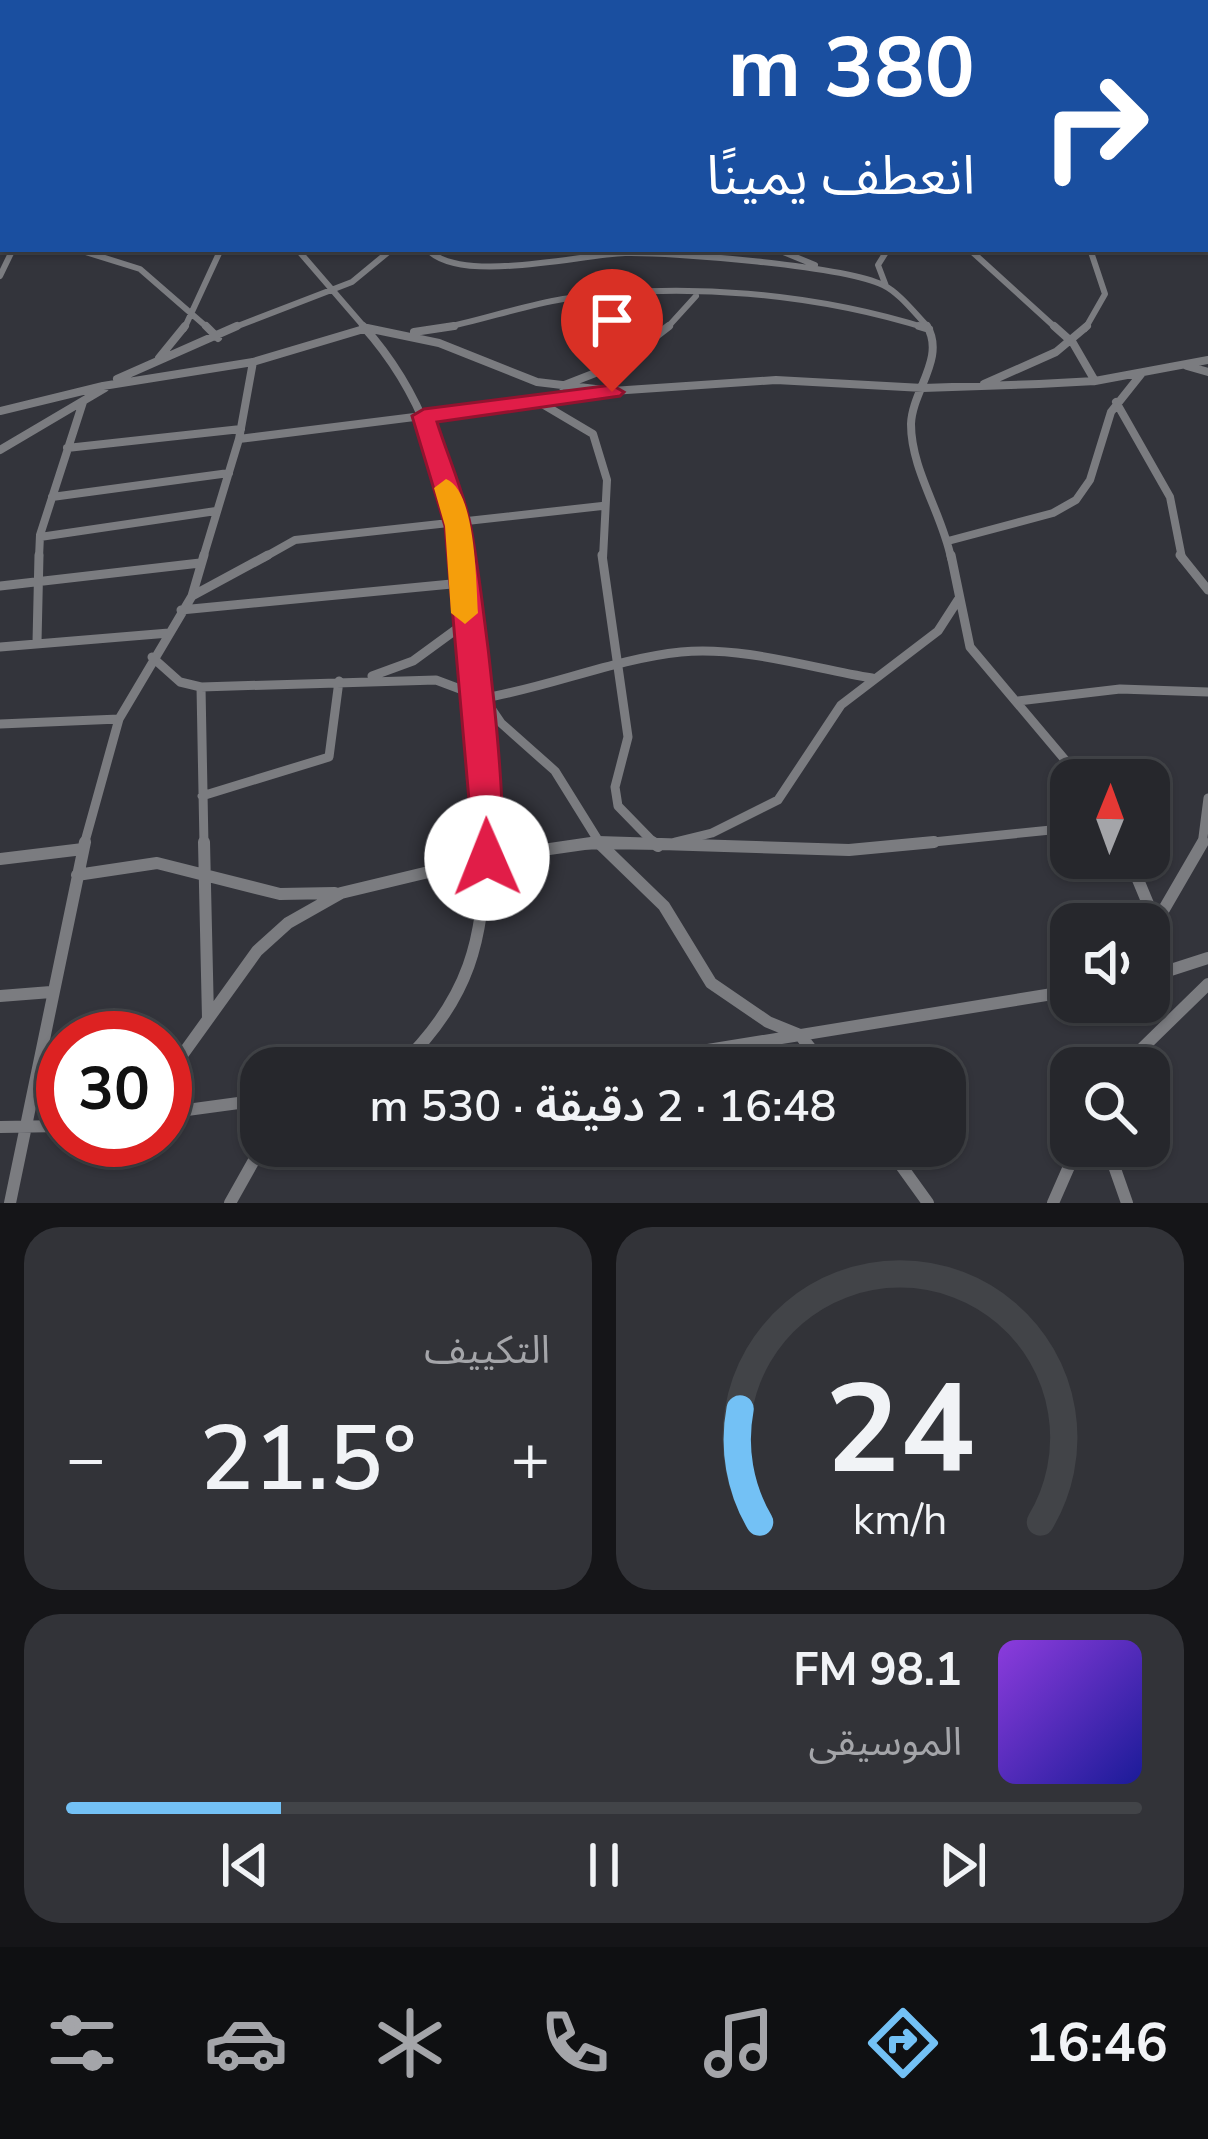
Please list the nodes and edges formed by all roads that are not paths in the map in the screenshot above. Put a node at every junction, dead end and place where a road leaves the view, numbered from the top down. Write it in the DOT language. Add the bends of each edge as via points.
graph roads {
  1 [pos="119,252"];
  2 [pos="220,252"];
  3 [pos="299,252"];
  4 [pos="389,252"];
  5 [pos="430,252"];
  6 [pos="785,252"];
  7 [pos="886,252"];
  8 [pos="973,252"];
  9 [pos="1091,252"];
  10 [pos="628,253"];
  11 [pos="672,253"];
  12 [pos="847,274"];
  13 [pos="886,286"];
  14 [pos="325,291"];
  15 [pos="696,296"];
  16 [pos="191,311"];
  17 [pos="367,328"];
  18 [pos="931,330"];
  19 [pos="396,333"];
  20 [pos="218,338"];
  21 [pos="1072,343"];
  22 [pos="1208,359"];
  23 [pos="253,362"];
  24 [pos="151,366"];
  25 [pos="1187,366"];
  26 [pos="1208,372"];
  27 [pos="1142,373"];
  28 [pos="1095,381"];
  29 [pos="106,385"];
  30 [pos="979,386"];
  31 [pos="557,387"];
  32 [pos="923,388"];
  33 [pos="612,392"];
  34 [pos="82,402"];
  35 [pos="539,402"];
  36 [pos="1116,402"];
  37 [pos="0,411"];
  38 [pos="424,416"];
  39 [pos="240,434"];
  40 [pos="68,448"];
  41 [pos="0,449"];
  42 [pos="229,473"];
  43 [pos="52,497"];
  44 [pos="602,506"];
  45 [pos="216,511"];
  46 [pos="458,526"];
  47 [pos="40,537"];
  48 [pos="948,541"];
  49 [pos="200,563"];
  50 [pos="40,580"];
  51 [pos="462,584"];
  52 [pos="0,586"];
  53 [pos="1208,590"];
  54 [pos="191,596"];
  55 [pos="958,600"];
  56 [pos="180,610"];
  57 [pos="465,622"];
  58 [pos="169,633"];
  59 [pos="37,642"];
  60 [pos="0,646"];
  61 [pos="152,657"];
  62 [pos="618,664"];
  63 [pos="367,678"];
  64 [pos="872,678"];
  65 [pos="339,681"];
  66 [pos="201,687"];
  67 [pos="1208,692"];
  68 [pos="479,696"];
  69 [pos="1018,701"];
  70 [pos="118,719"];
  71 [pos="0,724"];
  72 [pos="1065,759"];
  73 [pos="202,796"];
  74 [pos="1208,799"];
  75 [pos="1050,830"];
  76 [pos="598,842"];
  77 [pos="658,846"];
  78 [pos="83,849"];
  79 [pos="487,858"];
  80 [pos="0,859"];
  81 [pos="203,872"];
  82 [pos="77,874"];
  83 [pos="341,893"];
  84 [pos="1168,903"];
  85 [pos="1208,958"];
  86 [pos="1170,970"];
  87 [pos="1208,984"];
  88 [pos="51,992"];
  89 [pos="1050,994"];
  90 [pos="0,997"];
  91 [pos="208,1018"];
  92 [pos="800,1035"];
  93 [pos="192,1041"];
  94 [pos="423,1047"];
  95 [pos="709,1047"];
  96 [pos="809,1047"];
  97 [pos="1144,1047"];
  98 [pos="240,1103"];
  99 [pos="192,1109"];
  100 [pos="28,1126"];
  101 [pos="36,1126"];
  102 [pos="0,1127"];
  103 [pos="250,1167"];
  104 [pos="901,1167"];
  105 [pos="1069,1167"];
  106 [pos="1114,1167"];
  107 [pos="10,1203"];
  108 [pos="230,1203"];
  109 [pos="928,1203"];
  110 [pos="1053,1203"];
  111 [pos="1127,1203"];
  1 -- 16 [label="street"];
  2 -- 16 [label="street"];
  3 -- 14 [label="street"];
  4 -- 14 [label="street" via="364,275"];
  5 -- 10 [label="street" via="439,262 471,267"];
  6 -- 12 [label="street"];
  7 -- 13 [label="street" via="878,265"];
  8 -- 21 [label="street"];
  9 -- 21 [label="street" via="1105,294"];
  10 -- 11 [label="street"];
  11 -- 12 [label="street"];
  12 -- 13 [label="street"];
  13 -- 18 [label="street"];
  14 -- 17 [label="street"];
  14 -- 20 [label="street"];
  15 -- 18 [label="street" via="836,304"];
  15 -- 19 [label="street" via="567,299"];
  15 -- 31 [label="street" via="664,335 625,364"];
  16 -- 20 [label="street"];
  16 -- 24 [label="street"];
  17 -- 19 [label="street"];
  17 -- 23 [label="street"];
  17 -- 38 [label="street"];
  18 -- 32 [label="street"];
  19 -- 31 [label="street"];
  20 -- 24 [label="street"];
  21 -- 28 [label="street"];
  21 -- 30 [label="street"];
  22 -- 25 [label="street"];
  23 -- 29 [label="street"];
  23 -- 39 [label="street"];
  24 -- 29 [label="street"];
  25 -- 26 [label="street"];
  25 -- 27 [label="street"];
  27 -- 28 [label="street"];
  27 -- 36 [label="street"];
  28 -- 30 [label="street"];
  29 -- 34 [label="street"];
  29 -- 37 [label="street"];
  30 -- 32 [label="street"];
  31 -- 33 [label="street"];
  32 -- 33 [label="street" via="776,380"];
  32 -- 48 [label="street" via="911,422"];
  33 -- 35 [label="street"];
  34 -- 40 [label="street"];
  34 -- 41 [label="street"];
  35 -- 38 [label="street"];
  35 -- 44 [label="street" via="597,440 607,480"];
  36 -- 48 [label="street" via="1093,477 1076,500"];
  36 -- 53 [label="street" via="1170,496 1177,551"];
  38 -- 39 [label="street"];
  38 -- 46 [label="street"];
  39 -- 40 [label="street"];
  39 -- 42 [label="street"];
  40 -- 43 [label="street"];
  42 -- 43 [label="street"];
  42 -- 45 [label="street"];
  43 -- 47 [label="street"];
  44 -- 46 [label="street"];
  44 -- 62 [label="street"];
  45 -- 47 [label="street"];
  45 -- 49 [label="street"];
  46 -- 51 [label="street"];
  46 -- 54 [label="street" via="287,542"];
  47 -- 50 [label="street"];
  48 -- 55 [label="street"];
  49 -- 50 [label="street"];
  49 -- 54 [label="street"];
  50 -- 52 [label="street"];
  50 -- 59 [label="street"];
  51 -- 56 [label="street"];
  51 -- 57 [label="street"];
  54 -- 56 [label="street"];
  55 -- 64 [label="street" via="938,631"];
  55 -- 69 [label="street" via="970,647"];
  56 -- 58 [label="street"];
  57 -- 63 [label="street" via="413,661"];
  57 -- 68 [label="street"];
  58 -- 59 [label="street"];
  58 -- 61 [label="street"];
  59 -- 60 [label="street"];
  61 -- 66 [label="street" via="180,682"];
  61 -- 70 [label="street"];
  62 -- 64 [label="street" via="719,652"];
  62 -- 68 [label="street" via="550,687"];
  62 -- 77 [label="street" via="628,737 618,806"];
  63 -- 65 [label="street"];
  63 -- 68 [label="street" via="436,680"];
  64 -- 77 [label="street" via="821,729 778,800 712,833"];
  65 -- 66 [label="street"];
  65 -- 73 [label="street" via="329,757"];
  66 -- 73 [label="street"];
  67 -- 69 [label="street" via="1120,689"];
  68 -- 76 [label="street" via="555,771"];
  68 -- 79 [label="street"];
  69 -- 72 [label="street"];
  70 -- 71 [label="street"];
  70 -- 78 [label="street"];
  73 -- 81 [label="street"];
  74 -- 84 [label="street" via="1202,847"];
  75 -- 77 [label="street" via="848,850"];
  76 -- 77 [label="street"];
  76 -- 79 [label="street"];
  76 -- 92 [label="street" via="664,906 711,982"];
  78 -- 80 [label="street"];
  78 -- 82 [label="street"];
  79 -- 83 [label="street"];
  79 -- 94 [label="street" via="453,1010"];
  81 -- 82 [label="street" via="157,863"];
  81 -- 83 [label="street" via="280,894"];
  81 -- 91 [label="street"];
  82 -- 88 [label="street"];
  83 -- 91 [label="street" via="257,951"];
  85 -- 86 [label="street"];
  87 -- 97 [label="street"];
  88 -- 90 [label="street"];
  88 -- 100 [label="street"];
  89 -- 92 [label="street"];
  91 -- 93 [label="street"];
  92 -- 95 [label="street"];
  92 -- 96 [label="street"];
  98 -- 99 [label="street"];
  100 -- 101 [label="street"];
  100 -- 102 [label="street"];
  100 -- 107 [label="street"];
  103 -- 108 [label="street"];
  104 -- 109 [label="street"];
  105 -- 110 [label="street"];
  106 -- 111 [label="street"];
}
